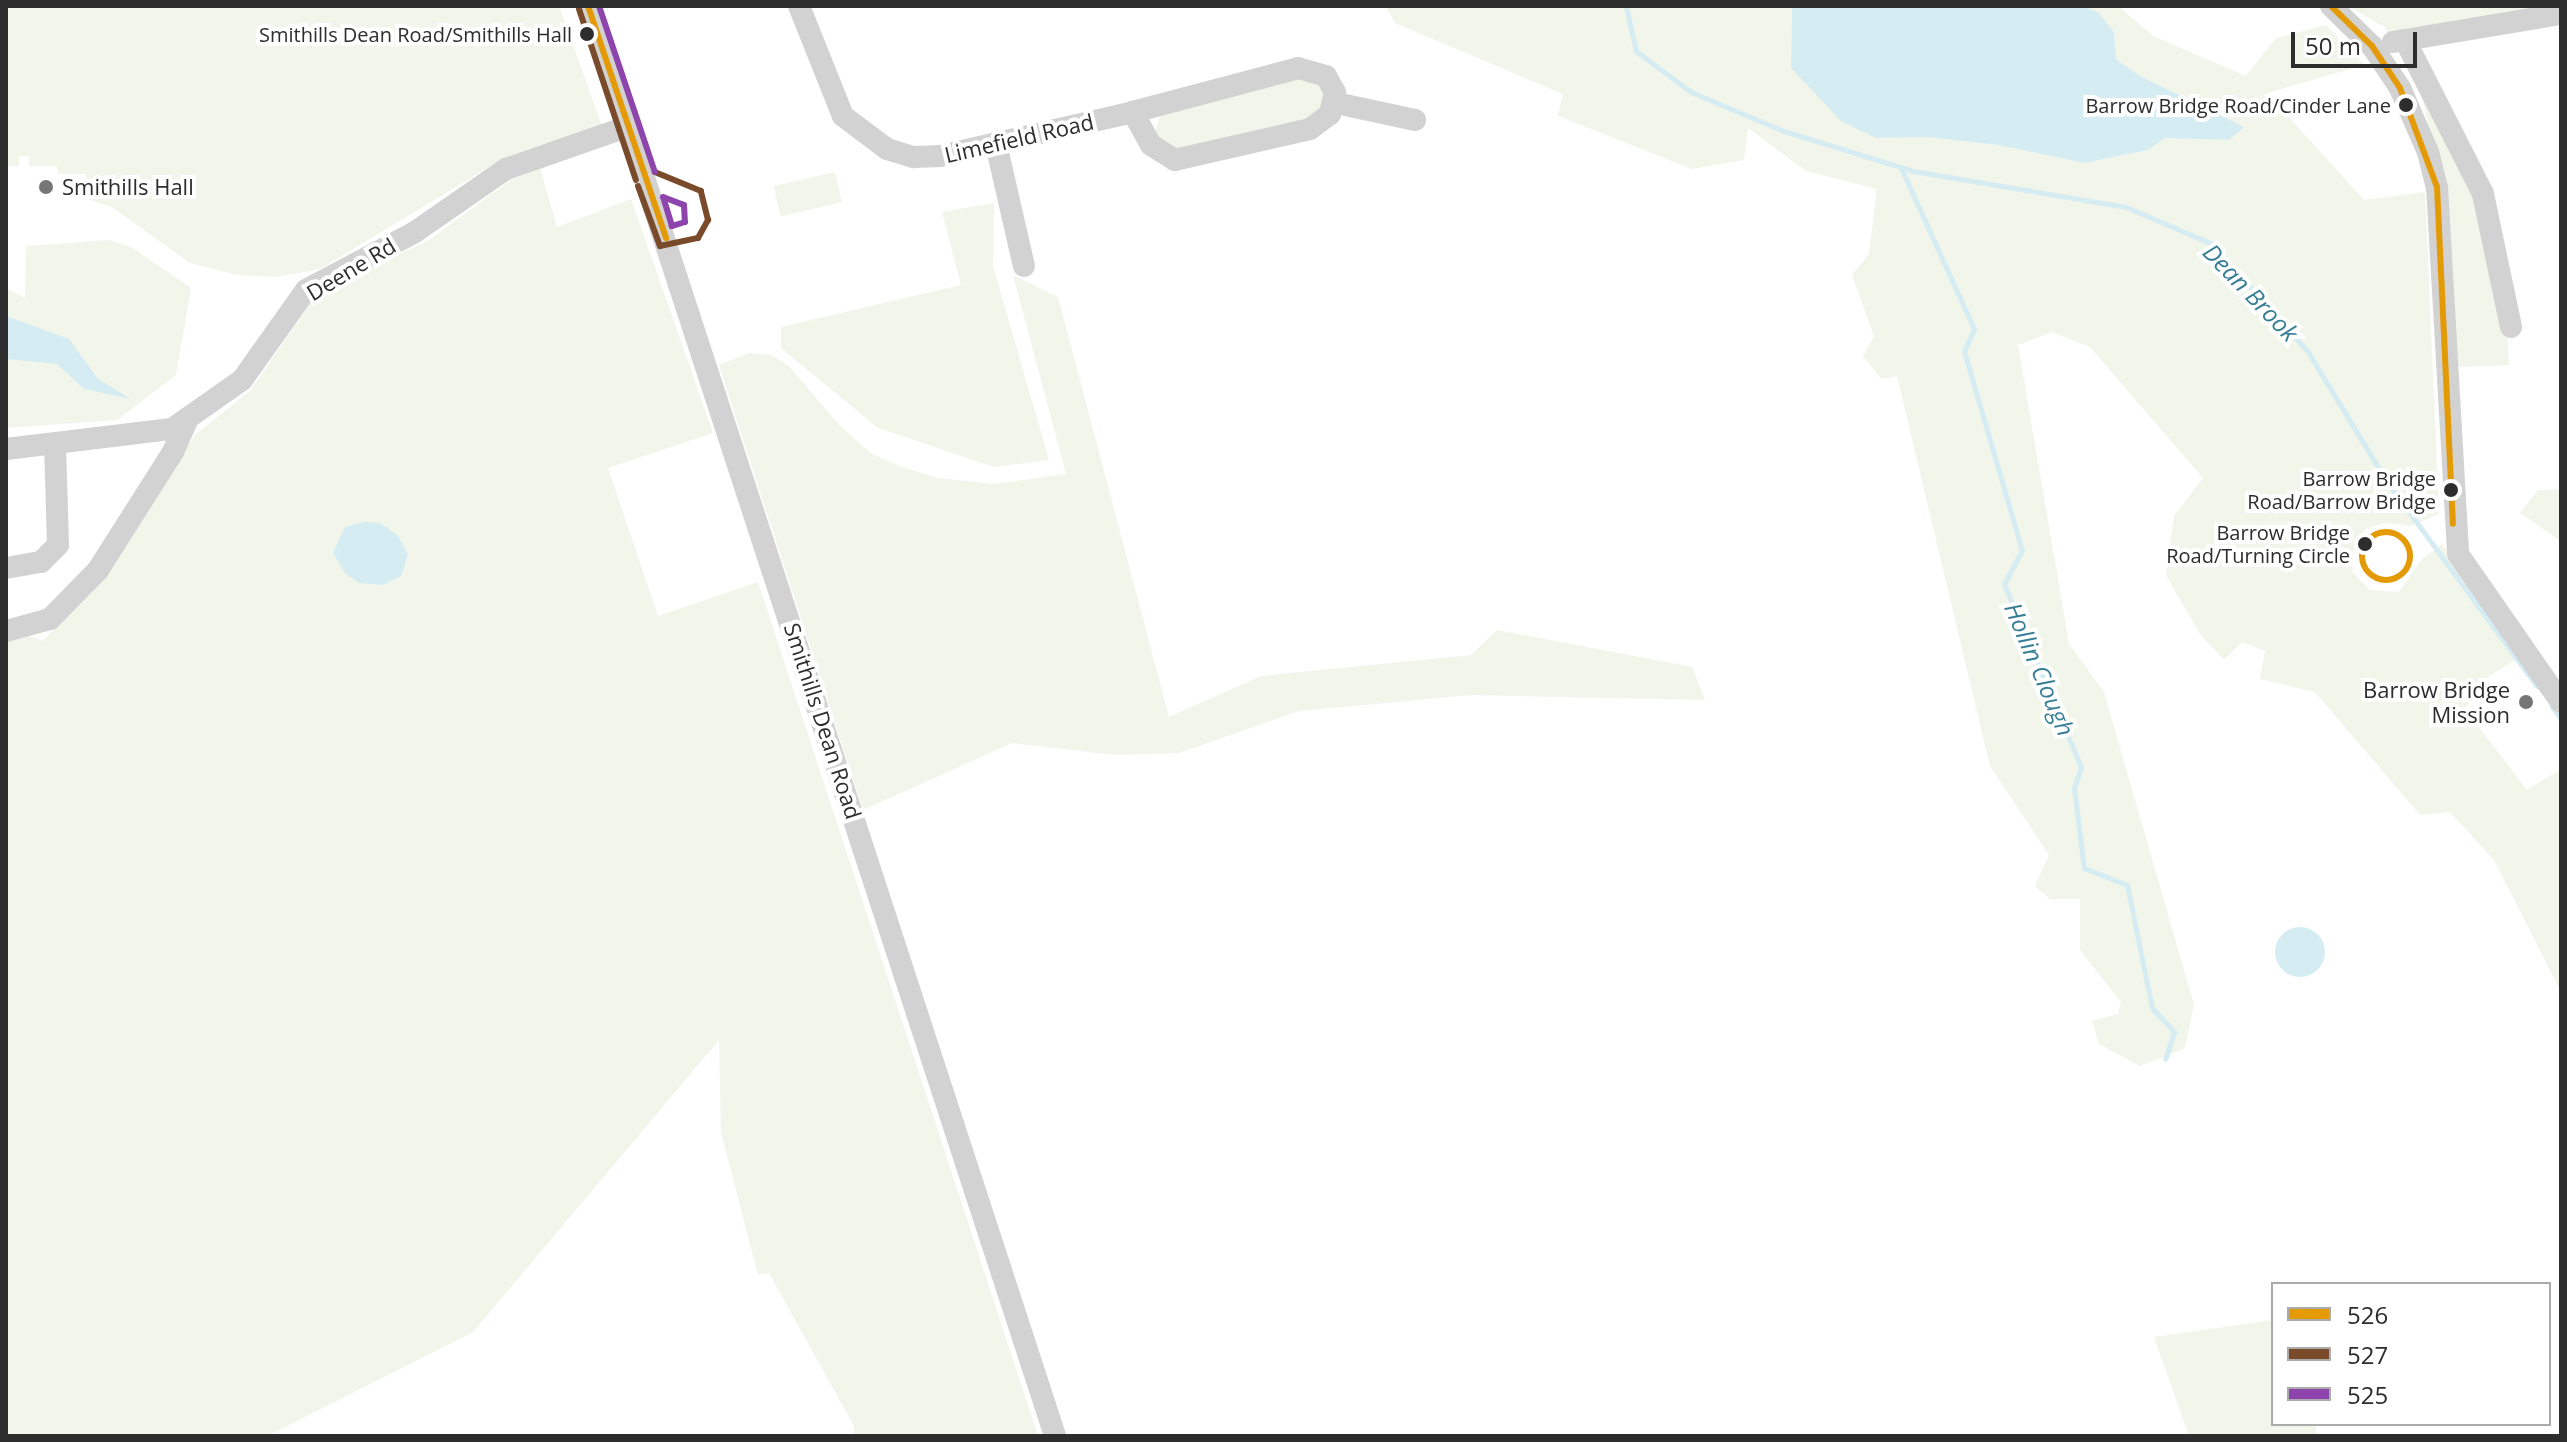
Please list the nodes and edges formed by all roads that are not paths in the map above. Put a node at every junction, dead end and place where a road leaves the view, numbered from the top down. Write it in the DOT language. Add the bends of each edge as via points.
graph roads {
  1 [pos="588,6"];
  2 [pos="799,6"];
  3 [pos="2331,6"];
  4 [pos="2561,14"];
  5 [pos="2405,40"];
  6 [pos="2372,46"];
  7 [pos="1336,103"];
  8 [pos="1133,112"];
  9 [pos="1414,121"];
  10 [pos="629,126"];
  11 [pos="996,144"];
  12 [pos="1024,266"];
  13 [pos="2511,327"];
  14 [pos="188,419"];
  15 [pos="55,444"];
  16 [pos="6,449"];
  17 [pos="6,568"];
  18 [pos="6,631"];
  19 [pos="2561,702"];
  20 [pos="1055,1436"];
  1 -- 10 [label="street, Smithills Dean Road"];
  2 -- 11 [label="street, Limefield Road" via="829,88 843,116 863,135 914,157"];
  3 -- 6 [label="street"];
  4 -- 5 [label="street"];
  5 -- 6 [label="street"];
  5 -- 13 [label="street" via="2483,194"];
  6 -- 19 [label="street" via="2415,120 2437,187 2458,554"];
  7 -- 8 [label="street, Limefield Road" via="1326,76 1298,68"];
  7 -- 8 [label="street" via="1310,129 1175,160 1151,145"];
  7 -- 9 [label="street"];
  8 -- 11 [label="street, Limefield Road"];
  10 -- 14 [label="street, Deene Rd" via="506,169 415,232 306,290 242,380"];
  10 -- 20 [label="street, Smithills Dean Road"];
  11 -- 12 [label="street"];
  14 -- 15 [label="street, Deene Rd" via="159,433"];
  14 -- 18 [label="street" via="118,544 60,611 41,623"];
  15 -- 16 [label="street, Deene Rd"];
  15 -- 17 [label="street" via="58,545 41,562"];
}
